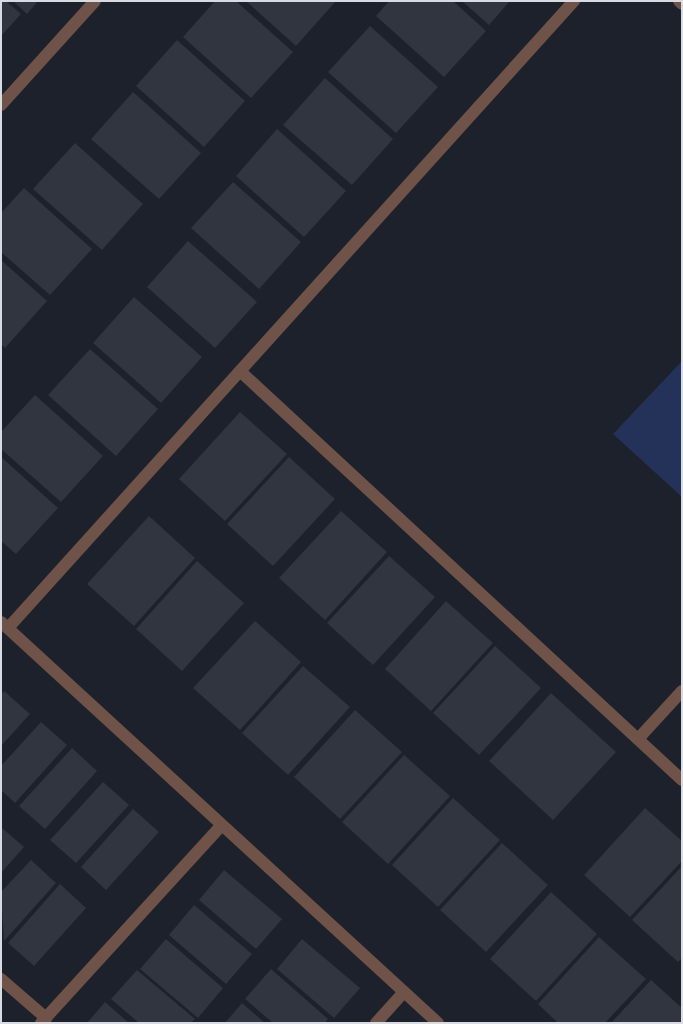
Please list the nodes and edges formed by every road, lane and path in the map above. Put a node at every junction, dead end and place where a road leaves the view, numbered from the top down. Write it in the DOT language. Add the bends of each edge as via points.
graph roads {
  1 [pos="94,1"];
  2 [pos="574,1"];
  3 [pos="1,104"];
  4 [pos="240,371"];
  5 [pos="5,625"];
  6 [pos="682,692"];
  7 [pos="638,739"];
  8 [pos="682,780"];
  9 [pos="222,825"];
  10 [pos="1,979"];
  11 [pos="404,992"];
  12 [pos="43,1020"];
  13 [pos="376,1023"];
  14 [pos="438,1023"];
  1 -- 3 [label="street"];
  2 -- 4 [label="street"];
  4 -- 5 [label="street"];
  4 -- 7 [label="street"];
  5 -- 9 [label="street"];
  6 -- 7 [label="street"];
  7 -- 8 [label="street"];
  9 -- 11 [label="street"];
  9 -- 12 [label="street"];
  10 -- 12 [label="street"];
  11 -- 13 [label="street"];
  11 -- 14 [label="street"];
}
